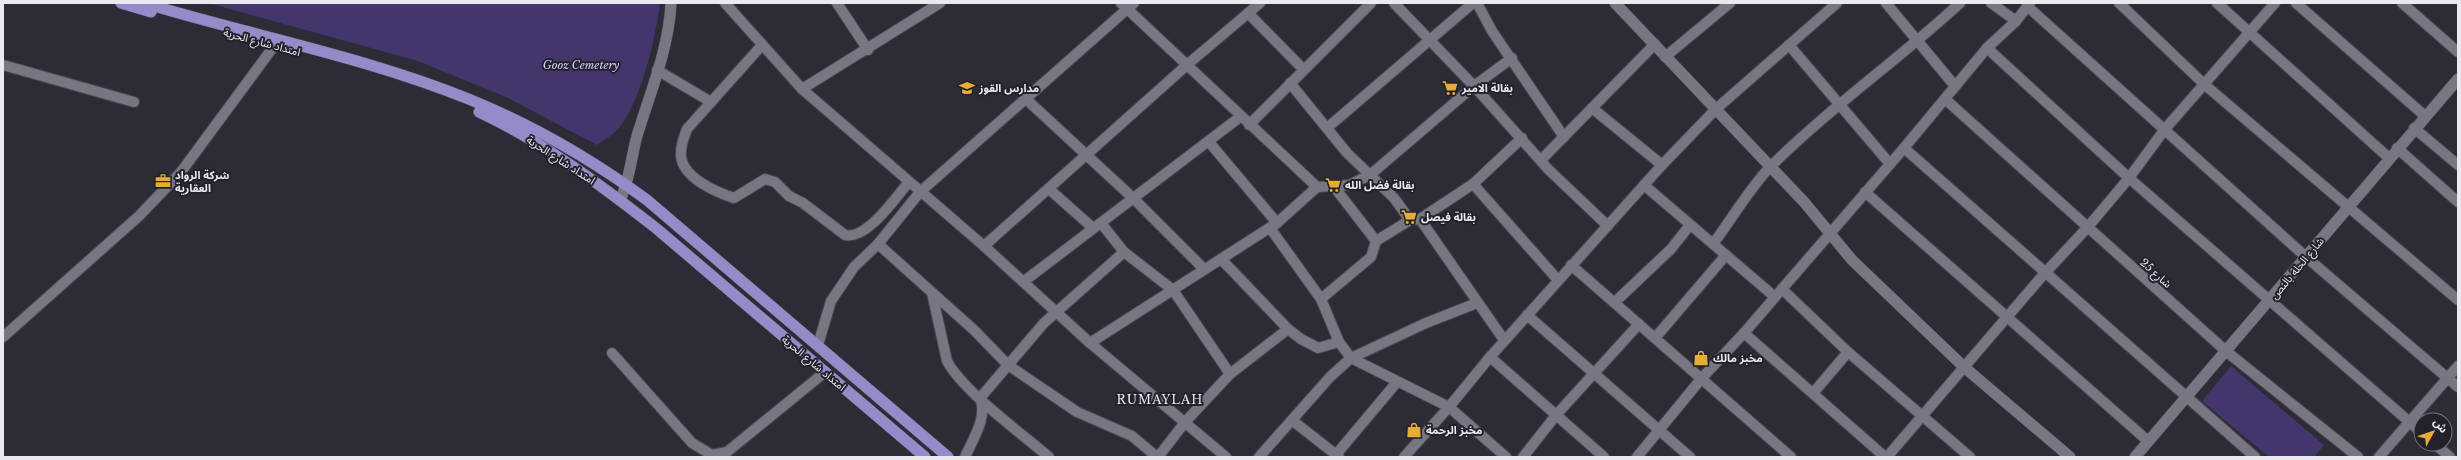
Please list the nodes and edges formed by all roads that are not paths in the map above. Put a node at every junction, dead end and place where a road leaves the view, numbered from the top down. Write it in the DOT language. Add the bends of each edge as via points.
graph roads {
  1 [pos="121,3"];
  2 [pos="144,3"];
  3 [pos="671,3"];
  4 [pos="725,3"];
  5 [pos="837,3"];
  6 [pos="1260,3"];
  7 [pos="1372,3"];
  8 [pos="1394,3"];
  9 [pos="1472,3"];
  10 [pos="1477,3"];
  11 [pos="1616,3"];
  12 [pos="1730,3"];
  13 [pos="1837,3"];
  14 [pos="1886,3"];
  15 [pos="1960,3"];
  16 [pos="1991,3"];
  17 [pos="2119,3"];
  18 [pos="2217,3"];
  19 [pos="2275,3"];
  20 [pos="2296,3"];
  21 [pos="2402,3"];
  22 [pos="936,4"];
  23 [pos="2028,4"];
  24 [pos="1128,5"];
  25 [pos="1248,13"];
  26 [pos="2016,20"];
  27 [pos="2250,31"];
  28 [pos="1428,40"];
  29 [pos="1919,41"];
  30 [pos="1655,44"];
  31 [pos="762,45"];
  32 [pos="1789,45"];
  33 [pos="274,46"];
  34 [pos="1987,48"];
  35 [pos="868,50"];
  36 [pos="2458,52"];
  37 [pos="1665,57"];
  38 [pos="1512,58"];
  39 [pos="1188,64"];
  40 [pos="3,65"];
  41 [pos="657,70"];
  42 [pos="1303,70"];
  43 [pos="2458,79"];
  44 [pos="1290,84"];
  45 [pos="2205,85"];
  46 [pos="1474,86"];
  47 [pos="1956,86"];
  48 [pos="802,89"];
  49 [pos="1026,99"];
  50 [pos="1944,99"];
  51 [pos="134,102"];
  52 [pos="711,102"];
  53 [pos="1839,103"];
  54 [pos="1592,108"];
  55 [pos="1716,109"];
  56 [pos="1240,116"];
  57 [pos="2425,116"];
  58 [pos="1249,125"];
  59 [pos="1327,128"];
  60 [pos="2414,128"];
  61 [pos="2165,130"];
  62 [pos="1522,138"];
  63 [pos="1564,138"];
  64 [pos="1209,142"];
  65 [pos="1904,148"];
  66 [pos="2397,148"];
  67 [pos="1086,156"];
  68 [pos="2389,158"];
  69 [pos="1541,160"];
  70 [pos="1890,164"];
  71 [pos="1662,165"];
  72 [pos="2458,165"];
  73 [pos="1770,167"];
  74 [pos="1370,175"];
  75 [pos="2129,178"];
  76 [pos="909,182"];
  77 [pos="1473,184"];
  78 [pos="626,185"];
  79 [pos="1644,186"];
  80 [pos="1317,187"];
  81 [pos="1335,188"];
  82 [pos="1049,189"];
  83 [pos="920,192"];
  84 [pos="1865,192"];
  85 [pos="1134,199"];
  86 [pos="620,200"];
  87 [pos="2458,202"];
  88 [pos="2348,207"];
  89 [pos="1415,220"];
  90 [pos="1097,225"];
  91 [pos="1690,225"];
  92 [pos="1274,226"];
  93 [pos="1608,226"];
  94 [pos="2087,228"];
  95 [pos="1829,233"];
  96 [pos="1376,241"];
  97 [pos="878,244"];
  98 [pos="1713,244"];
  99 [pos="984,246"];
  100 [pos="1124,252"];
  101 [pos="1726,254"];
  102 [pos="2306,257"];
  103 [pos="1221,259"];
  104 [pos="1571,265"];
  105 [pos="1204,269"];
  106 [pos="2044,274"];
  107 [pos="1558,280"];
  108 [pos="1023,282"];
  109 [pos="1782,289"];
  110 [pos="1174,290"];
  111 [pos="932,293"];
  112 [pos="1775,297"];
  113 [pos="1322,299"];
  114 [pos="2271,300"];
  115 [pos="2458,300"];
  116 [pos="1615,302"];
  117 [pos="1477,303"];
  118 [pos="1056,312"];
  119 [pos="1527,315"];
  120 [pos="2008,318"];
  121 [pos="1639,324"];
  122 [pos="1288,329"];
  123 [pos="1744,333"];
  124 [pos="3,337"];
  125 [pos="1655,338"];
  126 [pos="1504,340"];
  127 [pos="1339,342"];
  128 [pos="1090,343"];
  129 [pos="818,345"];
  130 [pos="1848,352"];
  131 [pos="2227,352"];
  132 [pos="612,353"];
  133 [pos="1490,357"];
  134 [pos="1351,358"];
  135 [pos="1008,365"];
  136 [pos="2458,366"];
  137 [pos="1964,367"];
  138 [pos="826,372"];
  139 [pos="1230,374"];
  140 [pos="1594,374"];
  141 [pos="2448,378"];
  142 [pos="1701,379"];
  143 [pos="1397,382"];
  144 [pos="2458,387"];
  145 [pos="1814,392"];
  146 [pos="2186,397"];
  147 [pos="980,398"];
  148 [pos="1449,408"];
  149 [pos="1557,414"];
  150 [pos="1923,416"];
  151 [pos="1293,420"];
  152 [pos="1186,421"];
  153 [pos="2410,422"];
  154 [pos="2413,425"];
  155 [pos="1660,429"];
  156 [pos="2148,442"];
  157 [pos="1337,456"];
  158 [pos="1408,456"];
  159 [pos="925,457"];
  160 [pos="948,457"];
  161 [pos="965,457"];
  162 [pos="1049,457"];
  163 [pos="1158,457"];
  164 [pos="1226,457"];
  165 [pos="1259,457"];
  166 [pos="1506,457"];
  167 [pos="1523,457"];
  168 [pos="1604,457"];
  169 [pos="1637,457"];
  170 [pos="1690,457"];
  171 [pos="1791,457"];
  172 [pos="1886,457"];
  173 [pos="1970,457"];
  174 [pos="2070,457"];
  175 [pos="2135,457"];
  176 [pos="2255,457"];
  177 [pos="2358,457"];
  178 [pos="2379,457"];
  1 -- 33 [label="main road, امتداد شارع الحرية"];
  2 -- 78 [label="main road, امتداد شارع الحرية" via="305,46 447,91 486,107 539,134"];
  3 -- 41 [label="street"];
  4 -- 31 [label="street"];
  5 -- 35 [label="street"];
  6 -- 25 [label="street"];
  7 -- 42 [label="street"];
  8 -- 28 [label="street"];
  9 -- 28 [label="street"];
  10 -- 38 [label="street" via="1492,31"];
  11 -- 30 [label="street"];
  12 -- 37 [label="street"];
  13 -- 32 [label="street"];
  14 -- 29 [label="street"];
  15 -- 29 [label="street"];
  16 -- 26 [label="street"];
  17 -- 45 [label="street"];
  18 -- 27 [label="street"];
  19 -- 27 [label="street"];
  20 -- 57 [label="street"];
  21 -- 36 [label="street"];
  22 -- 35 [label="street"];
  23 -- 26 [label="street"];
  23 -- 61 [label="street"];
  24 -- 39 [label="street"];
  24 -- 49 [label="street"];
  25 -- 39 [label="street"];
  25 -- 42 [label="street"];
  26 -- 34 [label="street"];
  27 -- 45 [label="street"];
  27 -- 68 [label="street"];
  28 -- 46 [label="street"];
  28 -- 59 [label="street"];
  29 -- 47 [label="street"];
  29 -- 53 [label="street"];
  30 -- 37 [label="street"];
  30 -- 54 [label="street"];
  31 -- 48 [label="street"];
  31 -- 52 [label="street"];
  32 -- 53 [label="street"];
  32 -- 55 [label="street"];
  33 -- 86 [label="main road, امتداد شارع الحرية" via="401,82 469,107 548,150"];
  33 -- 124 [label="street" via="181,172 140,216"];
  34 -- 47 [label="street"];
  34 -- 75 [label="street"];
  35 -- 48 [label="street"];
  37 -- 55 [label="street"];
  38 -- 46 [label="street"];
  38 -- 63 [label="street"];
  39 -- 56 [label="street"];
  39 -- 67 [label="street"];
  40 -- 51 [label="street"];
  41 -- 52 [label="street"];
  41 -- 78 [label="street" via="637,136"];
  42 -- 44 [label="street"];
  43 -- 57 [label="street, شارع الحلة بالنص"];
  44 -- 58 [label="street"];
  44 -- 59 [label="street"];
  45 -- 61 [label="street"];
  45 -- 88 [label="street"];
  46 -- 62 [label="street"];
  46 -- 74 [label="street"];
  47 -- 50 [label="street"];
  48 -- 76 [label="street"];
  49 -- 67 [label="street"];
  49 -- 83 [label="street"];
  50 -- 65 [label="street"];
  50 -- 94 [label="street, شارع 25"];
  52 -- 76 [label="street" via="687,129 681,156 685,168 715,191 734,198 766,179 775,182 789,196 803,203 845,235 851,236 864,232"];
  53 -- 70 [label="street"];
  53 -- 73 [label="street"];
  54 -- 63 [label="street"];
  54 -- 71 [label="street"];
  55 -- 71 [label="street"];
  55 -- 73 [label="street"];
  56 -- 58 [label="street"];
  56 -- 64 [label="street"];
  57 -- 60 [label="street, شارع الحلة بالنص"];
  58 -- 80 [label="street"];
  59 -- 74 [label="street" via="1347,153"];
  60 -- 66 [label="street, شارع الحلة بالنص"];
  60 -- 72 [label="street"];
  61 -- 75 [label="street"];
  61 -- 102 [label="street"];
  62 -- 69 [label="street"];
  62 -- 77 [label="street"];
  63 -- 69 [label="street"];
  64 -- 85 [label="street"];
  64 -- 92 [label="street"];
  65 -- 70 [label="street"];
  65 -- 106 [label="street"];
  66 -- 68 [label="street, شارع الحلة بالنص"];
  66 -- 87 [label="street"];
  67 -- 82 [label="street"];
  67 -- 85 [label="street"];
  68 -- 88 [label="street, شارع الحلة بالنص"];
  69 -- 93 [label="street"];
  70 -- 84 [label="street"];
  71 -- 79 [label="street"];
  73 -- 95 [label="street" via="1805,203"];
  73 -- 98 [label="street"];
  74 -- 81 [label="street" via="1349,185"];
  74 -- 89 [label="street"];
  75 -- 94 [label="street"];
  75 -- 114 [label="street"];
  76 -- 83 [label="street"];
  77 -- 89 [label="street"];
  77 -- 107 [label="street"];
  78 -- 86 [label="street"];
  78 -- 129 [label="main road, امتداد شارع الحرية"];
  79 -- 91 [label="street"];
  79 -- 93 [label="street"];
  80 -- 81 [label="street"];
  80 -- 92 [label="street"];
  81 -- 96 [label="street"];
  82 -- 90 [label="street"];
  82 -- 99 [label="street"];
  83 -- 97 [label="street"];
  83 -- 99 [label="street"];
  84 -- 95 [label="street"];
  84 -- 120 [label="street"];
  85 -- 90 [label="street"];
  85 -- 105 [label="street"];
  86 -- 138 [label="main road, امتداد شارع الحرية"];
  88 -- 102 [label="street, شارع الحلة بالنص"];
  88 -- 115 [label="street"];
  89 -- 96 [label="street"];
  89 -- 117 [label="street"];
  90 -- 100 [label="street"];
  90 -- 108 [label="street"];
  91 -- 98 [label="street"];
  91 -- 116 [label="street" via="1671,248"];
  92 -- 103 [label="street"];
  92 -- 113 [label="street"];
  93 -- 104 [label="street"];
  94 -- 106 [label="street"];
  94 -- 131 [label="street, شارع 25"];
  95 -- 109 [label="street"];
  95 -- 137 [label="street" via="1852,260"];
  96 -- 113 [label="street" via="1371,257"];
  97 -- 111 [label="street"];
  97 -- 129 [label="street" via="854,267 831,301"];
  98 -- 101 [label="street"];
  99 -- 108 [label="street"];
  100 -- 110 [label="street"];
  100 -- 118 [label="street"];
  101 -- 112 [label="street"];
  101 -- 125 [label="street"];
  102 -- 114 [label="street, شارع الحلة بالنص"];
  102 -- 141 [label="street"];
  103 -- 105 [label="street"];
  103 -- 122 [label="street"];
  104 -- 107 [label="street"];
  104 -- 116 [label="street"];
  105 -- 110 [label="street"];
  106 -- 120 [label="street"];
  106 -- 146 [label="street"];
  107 -- 119 [label="street"];
  108 -- 118 [label="street"];
  109 -- 112 [label="street"];
  109 -- 130 [label="street"];
  110 -- 128 [label="street"];
  110 -- 139 [label="street"];
  111 -- 135 [label="street"];
  111 -- 147 [label="street" via="946,361 951,370"];
  112 -- 123 [label="street"];
  113 -- 127 [label="street"];
  114 -- 131 [label="street, شارع الحلة بالنص"];
  114 -- 153 [label="street"];
  116 -- 121 [label="street"];
  117 -- 126 [label="street"];
  117 -- 134 [label="street" via="1426,323"];
  118 -- 128 [label="street"];
  118 -- 135 [label="street" via="1022,346"];
  119 -- 126 [label="street"];
  119 -- 140 [label="street"];
  120 -- 137 [label="street"];
  120 -- 156 [label="street"];
  121 -- 125 [label="street"];
  121 -- 140 [label="street"];
  122 -- 127 [label="street" via="1318,348"];
  122 -- 139 [label="street"];
  123 -- 142 [label="street"];
  123 -- 145 [label="street"];
  125 -- 142 [label="street"];
  126 -- 133 [label="street"];
  127 -- 134 [label="street"];
  128 -- 152 [label="street"];
  129 -- 160 [label="main road, امتداد شارع الحرية"];
  130 -- 145 [label="street"];
  130 -- 150 [label="street"];
  131 -- 146 [label="street, شارع الحلة بالنص"];
  131 -- 177 [label="street, شارع 25"];
  132 -- 138 [label="street" via="692,443 712,455 727,452"];
  133 -- 148 [label="street"];
  133 -- 149 [label="street"];
  134 -- 143 [label="street"];
  134 -- 151 [label="street"];
  135 -- 147 [label="street"];
  135 -- 163 [label="street" via="1077,412 1132,436"];
  136 -- 141 [label="street"];
  137 -- 150 [label="street"];
  137 -- 174 [label="street"];
  138 -- 159 [label="main road, امتداد شارع الحرية"];
  139 -- 152 [label="street"];
  140 -- 149 [label="street"];
  140 -- 155 [label="street"];
  141 -- 144 [label="street"];
  141 -- 153 [label="street"];
  142 -- 155 [label="street"];
  142 -- 171 [label="street"];
  143 -- 148 [label="street"];
  143 -- 157 [label="street"];
  145 -- 172 [label="street"];
  146 -- 156 [label="street, شارع الحلة بالنص"];
  146 -- 176 [label="street"];
  147 -- 161 [label="street" via="984,407 982,417"];
  147 -- 162 [label="street"];
  148 -- 158 [label="street"];
  148 -- 166 [label="street"];
  149 -- 167 [label="street"];
  149 -- 168 [label="street"];
  150 -- 172 [label="street"];
  150 -- 173 [label="street"];
  151 -- 157 [label="street"];
  151 -- 165 [label="street"];
  152 -- 163 [label="street"];
  152 -- 164 [label="street"];
  153 -- 154 [label="street"];
  153 -- 178 [label="street"];
  155 -- 169 [label="street"];
  155 -- 170 [label="street"];
  156 -- 175 [label="street, شارع الحلة بالنص"];
}
